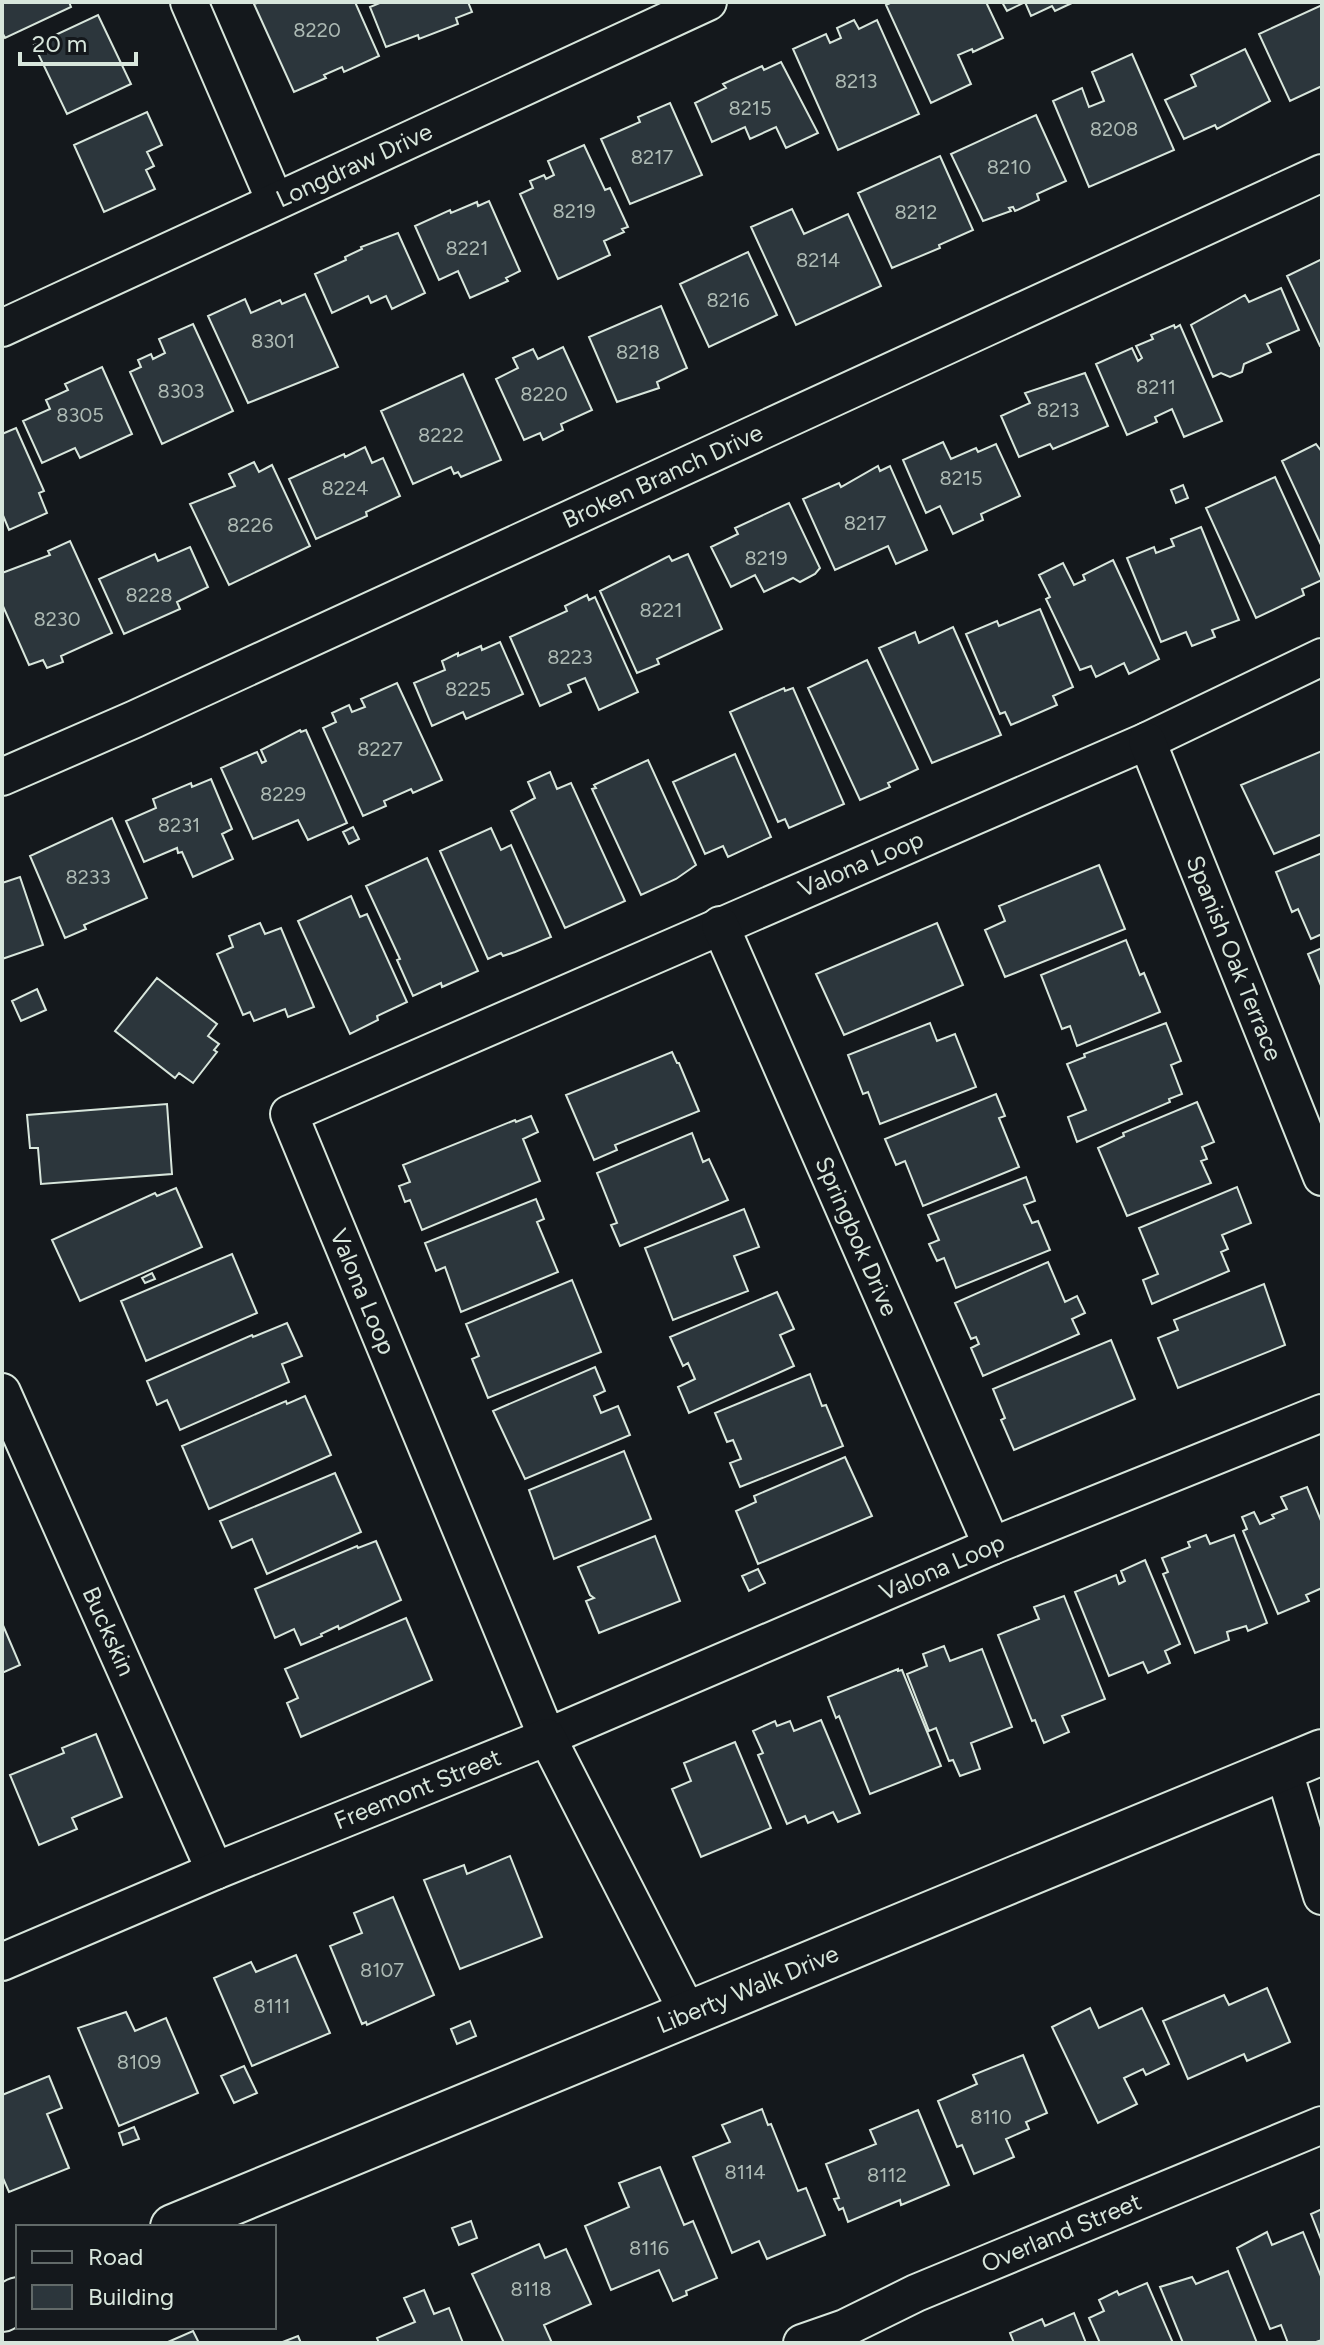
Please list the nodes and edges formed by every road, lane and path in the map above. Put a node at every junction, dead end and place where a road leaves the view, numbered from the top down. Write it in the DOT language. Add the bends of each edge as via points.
graph roads {
  1 [pos="189,2"];
  2 [pos="708,2"];
  3 [pos="1322,173"];
  4 [pos="275,201"];
  5 [pos="2,328"];
  6 [pos="1322,657"];
  7 [pos="1147,741"];
  8 [pos="2,777"];
  9 [pos="720,925"];
  10 [pos="1322,1177"];
  11 [pos="2,1392"];
  12 [pos="1322,1413"];
  13 [pos="992,1546"];
  14 [pos="547,1737"];
  15 [pos="1303,1760"];
  16 [pos="215,1871"];
  17 [pos="1322,1896"];
  18 [pos="2,1962"];
  19 [pos="688,2013"];
  20 [pos="1322,2125"];
  21 [pos="178,2225"];
  22 [pos="848,2335"];
  23 [pos="802,2343"];
  1 -- 4 [label="street"];
  2 -- 4 [label="street, Longdraw Drive"];
  3 -- 8 [label="street, Broken Branch Drive"];
  4 -- 5 [label="street, Longdraw Drive"];
  6 -- 7 [label="street, Valona Loop"];
  7 -- 9 [label="street, Valona Loop"];
  7 -- 10 [label="street, Spanish Oak Terrace"];
  9 -- 13 [label="street, Springbok Drive"];
  9 -- 14 [label="street, Valona Loop" via="289,1114"];
  11 -- 16 [label="street, Buckskin"];
  12 -- 13 [label="street, Valona Loop"];
  13 -- 14 [label="street, Valona Loop"];
  14 -- 16 [label="street, Freemont Street"];
  14 -- 19 [label="street"];
  15 -- 17 [label="street"];
  15 -- 19 [label="street, Liberty Walk Drive"];
  16 -- 18 [label="street, Freemont Street"];
  19 -- 21 [label="street, Liberty Walk Drive"];
  20 -- 22 [label="street, Overland Street" via="916,2293"];
  22 -- 23 [label="street, Overland Street"];
}
